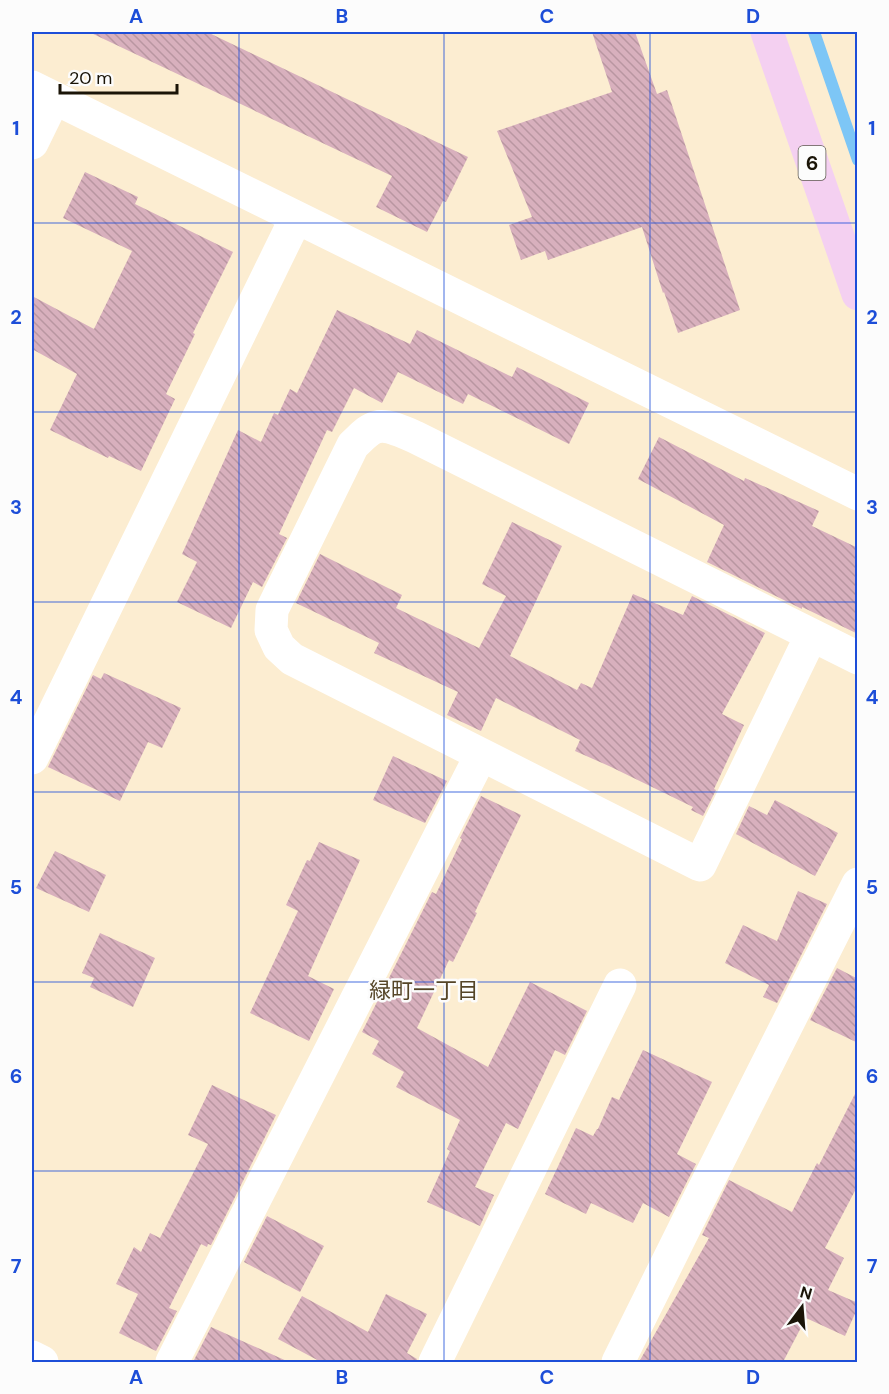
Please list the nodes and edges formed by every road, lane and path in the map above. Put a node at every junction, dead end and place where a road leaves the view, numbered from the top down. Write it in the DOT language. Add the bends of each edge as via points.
graph roads {
  1 [pos="767,32"];
  2 [pos="43,92"];
  3 [pos="32,143"];
  4 [pos="296,218"];
  5 [pos="858,294"];
  6 [pos="858,494"];
  7 [pos="811,636"];
  8 [pos="858,658"];
  9 [pos="481,755"];
  10 [pos="32,758"];
  11 [pos="858,884"];
  12 [pos="620,985"];
  13 [pos="32,1357"];
  14 [pos="42,1362"];
  15 [pos="172,1362"];
  16 [pos="435,1362"];
  17 [pos="618,1362"];
  1 -- 5 [label="main road, 6"];
  2 -- 3 [label="street"];
  2 -- 4 [label="street"];
  4 -- 6 [label="street"];
  4 -- 10 [label="street"];
  7 -- 8 [label="street"];
  7 -- 9 [label="street" via="700,865"];
  7 -- 9 [label="street" via="416,437 378,427 354,445 272,610 270,630 279,647 292,659"];
  9 -- 15 [label="street"];
  11 -- 17 [label="street"];
  12 -- 16 [label="street"];
  13 -- 14 [label="street"];
}
